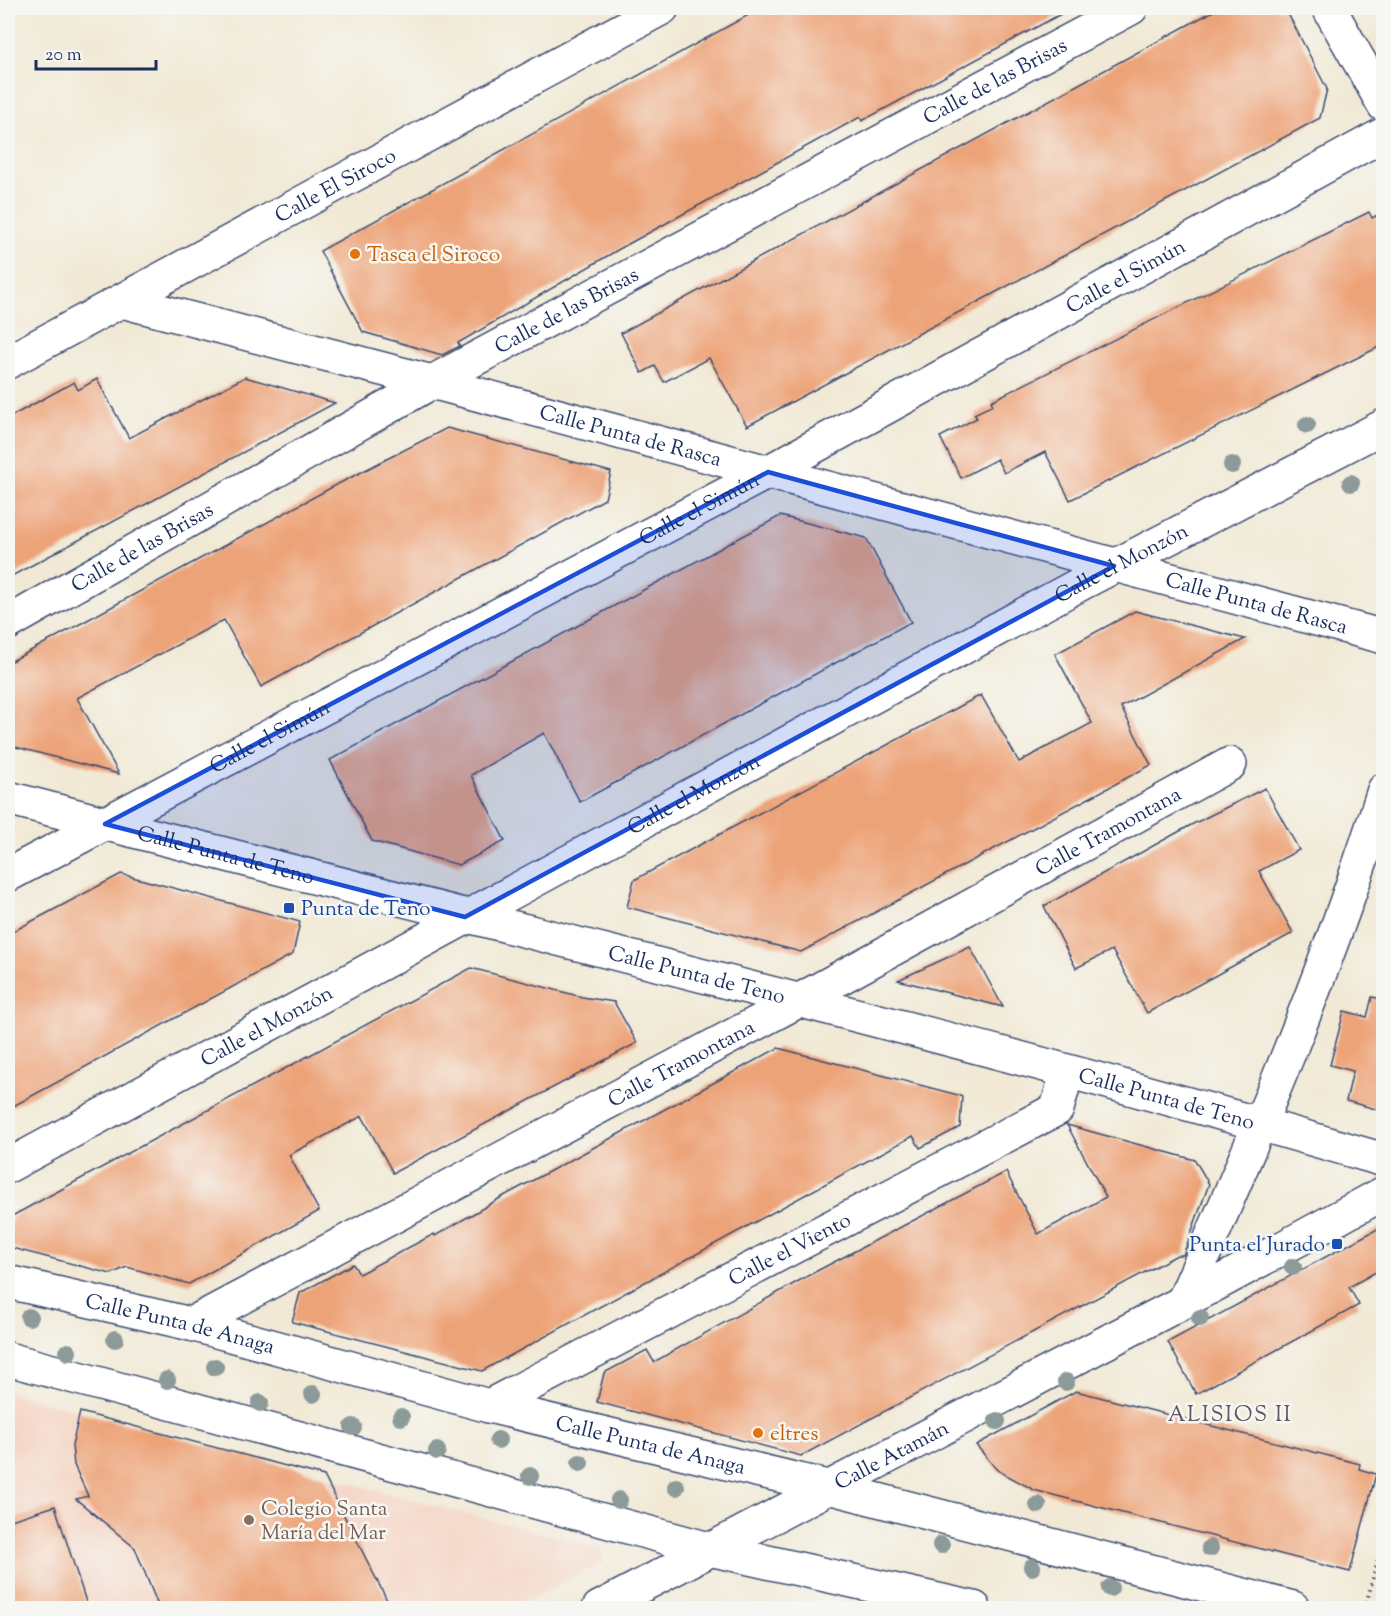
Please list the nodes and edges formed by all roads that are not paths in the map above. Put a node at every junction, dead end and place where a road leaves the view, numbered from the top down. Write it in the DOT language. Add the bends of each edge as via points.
graph roads {
  1 [pos="662,8"];
  2 [pos="1131,8"];
  3 [pos="1329,8"];
  4 [pos="1383,105"];
  5 [pos="1383,134"];
  6 [pos="122,302"];
  7 [pos="8,362"];
  8 [pos="432,382"];
  9 [pos="1383,426"];
  10 [pos="768,472"];
  11 [pos="1114,566"];
  12 [pos="8,623"];
  13 [pos="1383,637"];
  14 [pos="1230,764"];
  15 [pos="1383,790"];
  16 [pos="8,798"];
  17 [pos="105,824"];
  18 [pos="8,875"];
  19 [pos="1370,881"];
  20 [pos="465,917"];
  21 [pos="798,1000"];
  22 [pos="1067,1072"];
  23 [pos="1262,1124"];
  24 [pos="1383,1160"];
  25 [pos="8,1166"];
  26 [pos="1383,1193"];
  27 [pos="8,1282"];
  28 [pos="1183,1302"];
  29 [pos="191,1324"];
  30 [pos="8,1359"];
  31 [pos="489,1406"];
  32 [pos="832,1488"];
  33 [pos="708,1549"];
  34 [pos="599,1608"];
  35 [pos="974,1608"];
  36 [pos="1293,1608"];
  1 -- 6 [label="street, Calle El Siroco"];
  2 -- 8 [label="street, Calle de las Brisas"];
  3 -- 4 [label="street"];
  5 -- 10 [label="street, Calle el Simún"];
  6 -- 7 [label="street, Calle El Siroco"];
  6 -- 8 [label="street, Calle Punta de Rasca"];
  8 -- 10 [label="street, Calle Punta de Rasca"];
  8 -- 12 [label="street, Calle de las Brisas"];
  9 -- 11 [label="street, Calle el Monzón"];
  10 -- 11 [label="street, Calle Punta de Rasca"];
  10 -- 17 [label="street, Calle el Simún"];
  11 -- 13 [label="street, Calle Punta de Rasca"];
  11 -- 20 [label="street, Calle el Monzón"];
  14 -- 21 [label="street, Calle Tramontana"];
  15 -- 19 [label="street"];
  16 -- 17 [label="street, Calle Punta de Teno"];
  17 -- 18 [label="street, Calle el Simún"];
  17 -- 20 [label="street, Calle Punta de Teno"];
  19 -- 23 [label="street"];
  20 -- 21 [label="street, Calle Punta de Teno"];
  20 -- 25 [label="street, Calle el Monzón"];
  21 -- 22 [label="street, Calle Punta de Teno"];
  21 -- 29 [label="street, Calle Tramontana"];
  22 -- 23 [label="street, Calle Punta de Teno"];
  22 -- 31 [label="street, Calle el Viento" via="1056,1109"];
  23 -- 24 [label="street, Calle Punta de Teno"];
  23 -- 28 [label="street"];
  26 -- 28 [label="street, Calle Atamán"];
  27 -- 29 [label="street, Calle Punta de Anaga"];
  28 -- 32 [label="street, Calle Atamán"];
  29 -- 31 [label="street, Calle Punta de Anaga"];
  30 -- 33 [label="street"];
  31 -- 32 [label="street, Calle Punta de Anaga"];
  32 -- 33 [label="street, Calle Atamán"];
  32 -- 36 [label="street, Calle Punta de Anaga"];
  33 -- 34 [label="street, Calle Atamán"];
  33 -- 35 [label="street"];
}
